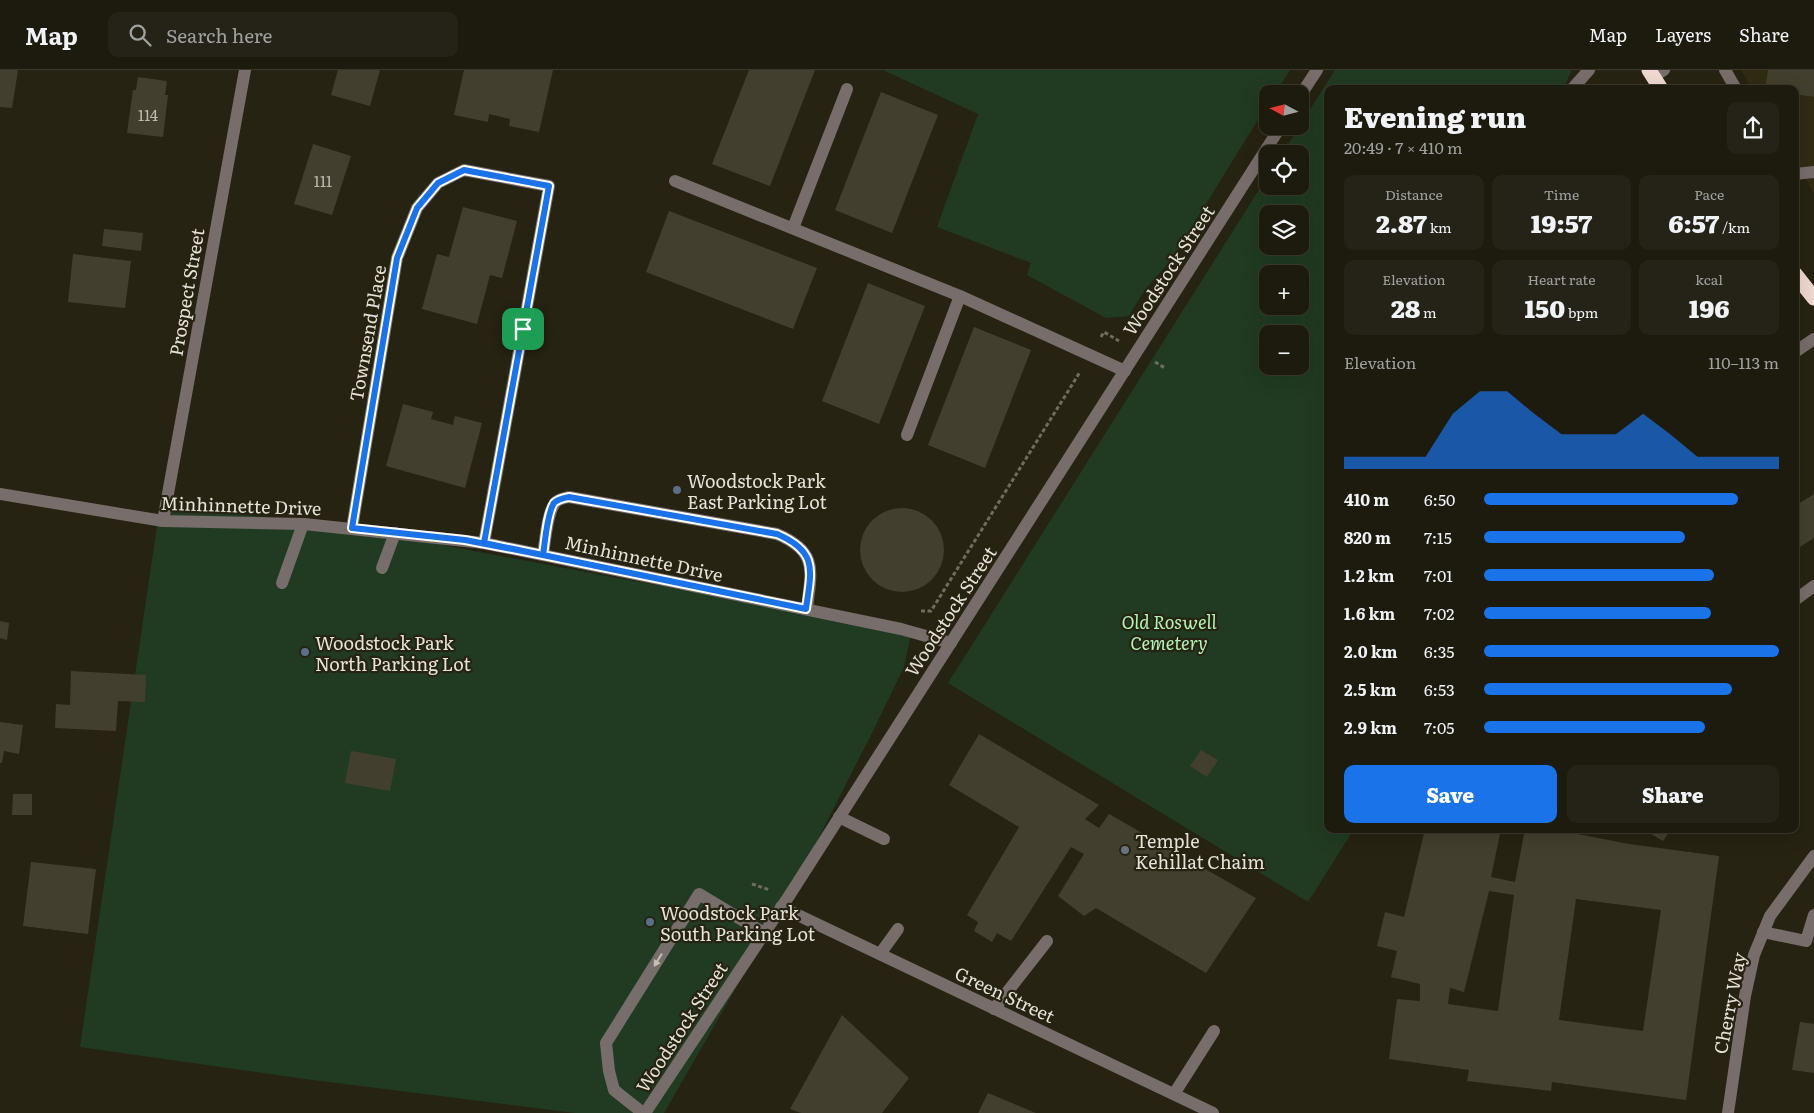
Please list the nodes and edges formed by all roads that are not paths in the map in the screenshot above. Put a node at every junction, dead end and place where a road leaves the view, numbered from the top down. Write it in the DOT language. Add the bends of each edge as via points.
graph roads {
  1 [pos="245,70"];
  2 [pos="1317,70"];
  3 [pos="1589,70"];
  4 [pos="1725,70"];
  5 [pos="1307,85"];
  6 [pos="1576,85"];
  7 [pos="1734,85"];
  8 [pos="847,89"];
  9 [pos="1275,135"];
  10 [pos="1814,172"];
  11 [pos="1799,174"];
  12 [pos="675,181"];
  13 [pos="793,228"];
  14 [pos="1799,279"];
  15 [pos="960,296"];
  16 [pos="1814,298"];
  17 [pos="1814,339"];
  18 [pos="1799,349"];
  19 [pos="1125,371"];
  20 [pos="907,434"];
  21 [pos="0,494"];
  22 [pos="163,521"];
  23 [pos="303,524"];
  24 [pos="352,528"];
  25 [pos="395,533"];
  26 [pos="484,543"];
  27 [pos="543,555"];
  28 [pos="382,568"];
  29 [pos="282,583"];
  30 [pos="1814,586"];
  31 [pos="1799,597"];
  32 [pos="806,609"];
  33 [pos="951,643"];
  34 [pos="839,817"];
  35 [pos="884,839"];
  36 [pos="1814,856"];
  37 [pos="781,907"];
  38 [pos="1814,915"];
  39 [pos="898,929"];
  40 [pos="1763,932"];
  41 [pos="764,933"];
  42 [pos="1048,940"];
  43 [pos="880,954"];
  44 [pos="994,1009"];
  45 [pos="1214,1031"];
  46 [pos="1174,1094"];
  47 [pos="644,1113"];
  48 [pos="1213,1113"];
  49 [pos="1728,1113"];
  1 -- 22 [label="street, Prospect Street"];
  2 -- 5 [label="street"];
  3 -- 6 [label="street"];
  4 -- 7 [label="street"];
  8 -- 13 [label="street"];
  9 -- 19 [label="street, Woodstock Street"];
  10 -- 11 [label="street"];
  12 -- 13 [label="street"];
  13 -- 15 [label="street"];
  14 -- 16 [label="highway"];
  15 -- 19 [label="street"];
  15 -- 20 [label="street"];
  17 -- 18 [label="street"];
  19 -- 33 [label="street, Woodstock Street"];
  21 -- 22 [label="street, Minhinnette Drive"];
  22 -- 23 [label="street, Minhinnette Drive"];
  23 -- 24 [label="street, Minhinnette Drive"];
  23 -- 29 [label="street"];
  24 -- 25 [label="street, Minhinnette Drive"];
  24 -- 26 [label="street, Townsend Place" via="397,258 417,208 438,183 464,170 549,186"];
  25 -- 26 [label="street, Minhinnette Drive"];
  25 -- 28 [label="street"];
  26 -- 27 [label="street, Minhinnette Drive"];
  27 -- 32 [label="street, Minhinnette Drive"];
  27 -- 32 [label="street" via="554,504 569,497 777,534 801,548 808,560 811,570"];
  30 -- 31 [label="street"];
  32 -- 33 [label="street, Minhinnette Drive" via="901,628"];
  33 -- 34 [label="street, Woodstock Street"];
  34 -- 35 [label="street"];
  34 -- 37 [label="street, Woodstock Street"];
  36 -- 40 [label="street, Cherry Way" via="1770,916"];
  37 -- 41 [label="street, Woodstock Street"];
  37 -- 43 [label="street, Green Street"];
  38 -- 40 [label="street" via="1806,941"];
  39 -- 43 [label="street"];
  40 -- 49 [label="street, Cherry Way" via="1745,996"];
  41 -- 47 [label="street, Woodstock Street"];
  41 -- 47 [label="street, one-way" via="698,894 606,1043 614,1090"];
  42 -- 44 [label="street"];
  43 -- 44 [label="street, Green Street"];
  44 -- 46 [label="street, Green Street"];
  45 -- 46 [label="street"];
  46 -- 48 [label="street, Green Street"];
}
